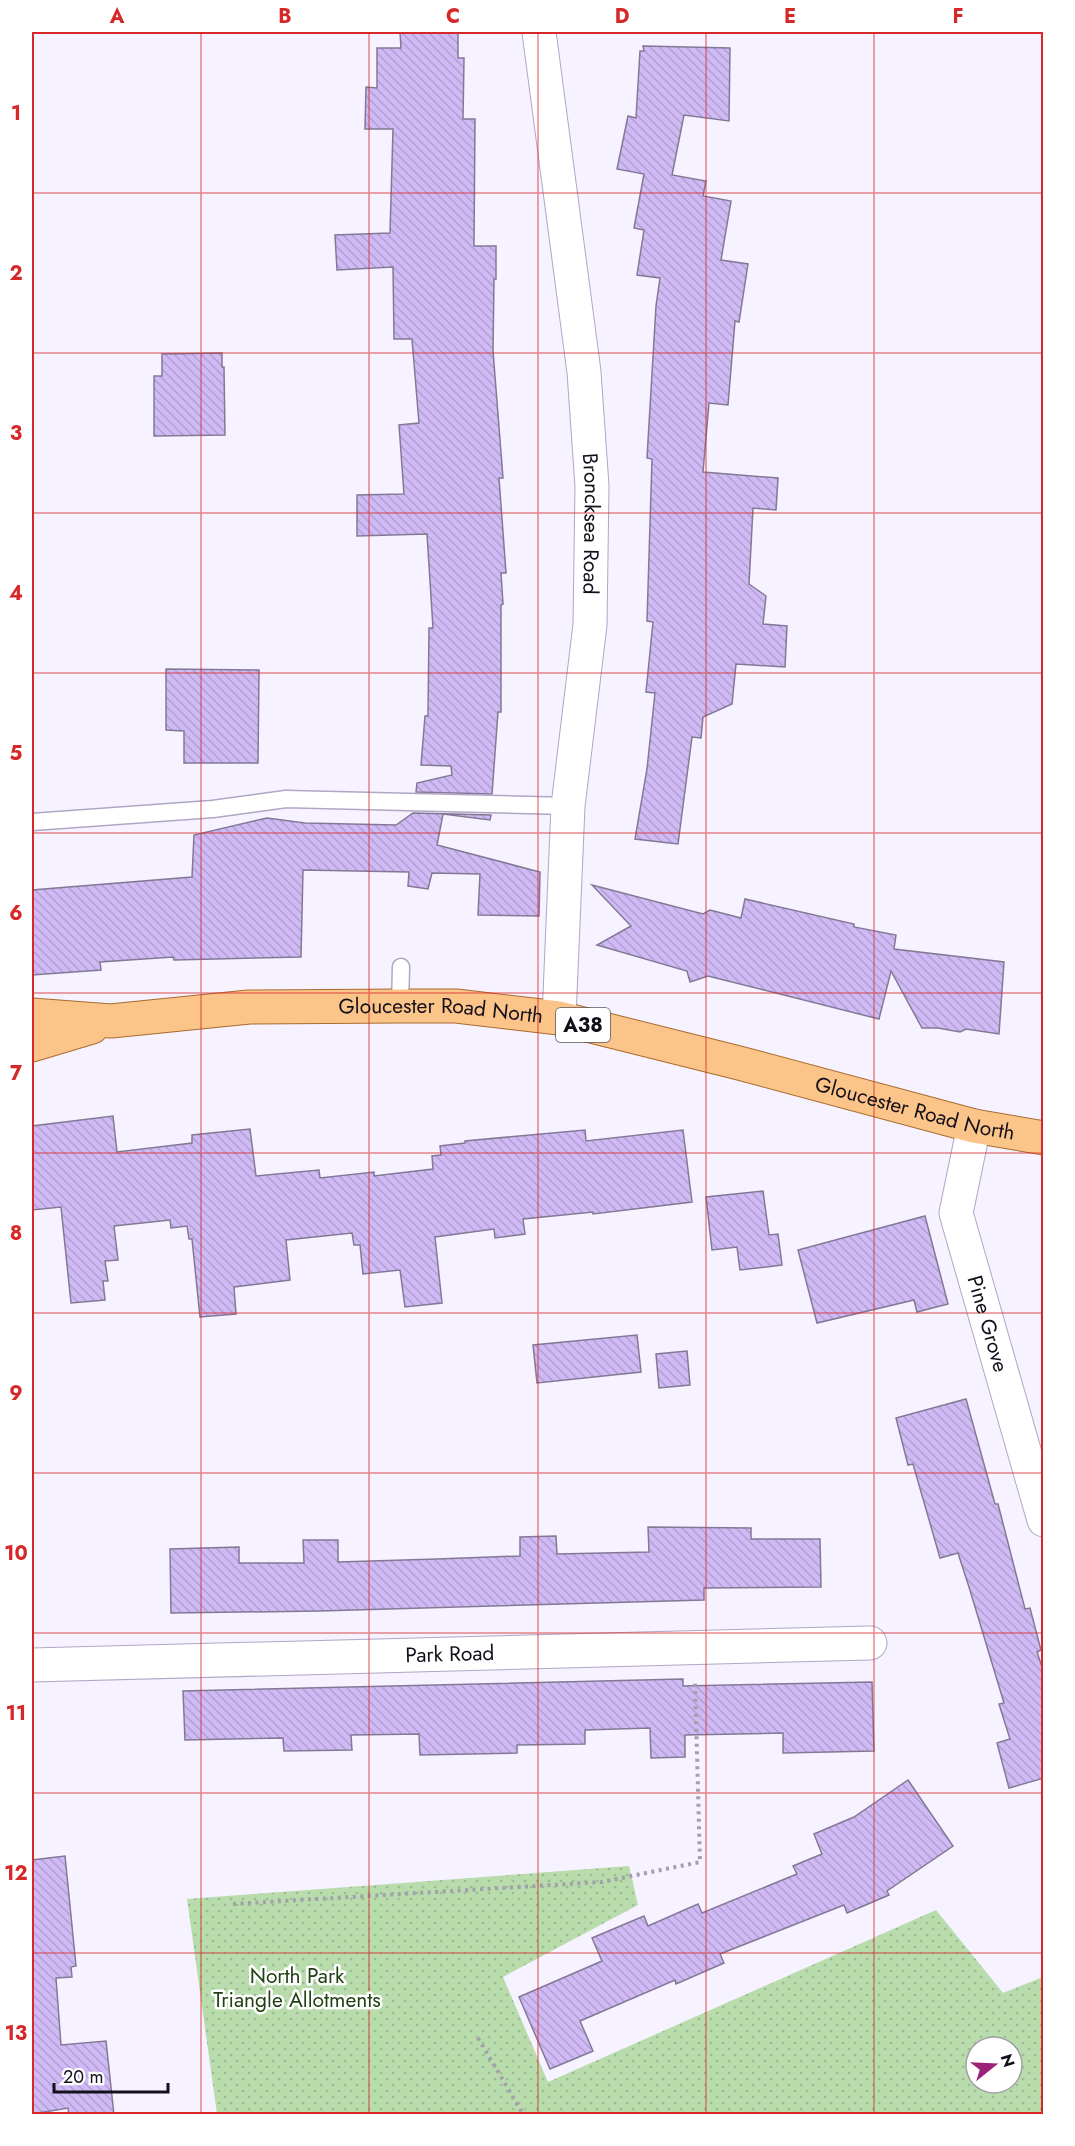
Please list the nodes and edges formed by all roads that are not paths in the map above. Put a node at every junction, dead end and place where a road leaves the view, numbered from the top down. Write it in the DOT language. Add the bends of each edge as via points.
graph roads {
  1 [pos="539,32"];
  2 [pos="567,806"];
  3 [pos="32,822"];
  4 [pos="401,967"];
  5 [pos="400,1006"];
  6 [pos="32,1015"];
  7 [pos="559,1018"];
  8 [pos="111,1021"];
  9 [pos="32,1045"];
  10 [pos="974,1125"];
  11 [pos="1044,1138"];
  12 [pos="1036,1469"];
  13 [pos="1044,1520"];
  14 [pos="870,1643"];
  15 [pos="32,1665"];
  1 -- 2 [label="street, Broncksea Road" via="584,372 592,486 590,625"];
  2 -- 3 [label="lane" via="286,799 213,809"];
  2 -- 7 [label="street, Broncksea Road"];
  4 -- 5 [label="lane"];
  5 -- 7 [label="main road, Gloucester Road North / A38" via="456,1006"];
  5 -- 8 [label="main road, Gloucester Road North / A38" via="249,1007"];
  6 -- 8 [label="main road, Gloucester Road North / A38"];
  7 -- 10 [label="main road, Gloucester Road North / A38"];
  8 -- 9 [label="main road, Gloucester Road North / A38"];
  10 -- 11 [label="main road, Gloucester Road North / A38"];
  10 -- 12 [label="street, Pine Grove" via="956,1213"];
  12 -- 13 [label="street, Pine Grove"];
  14 -- 15 [label="street, Park Road"];
}
